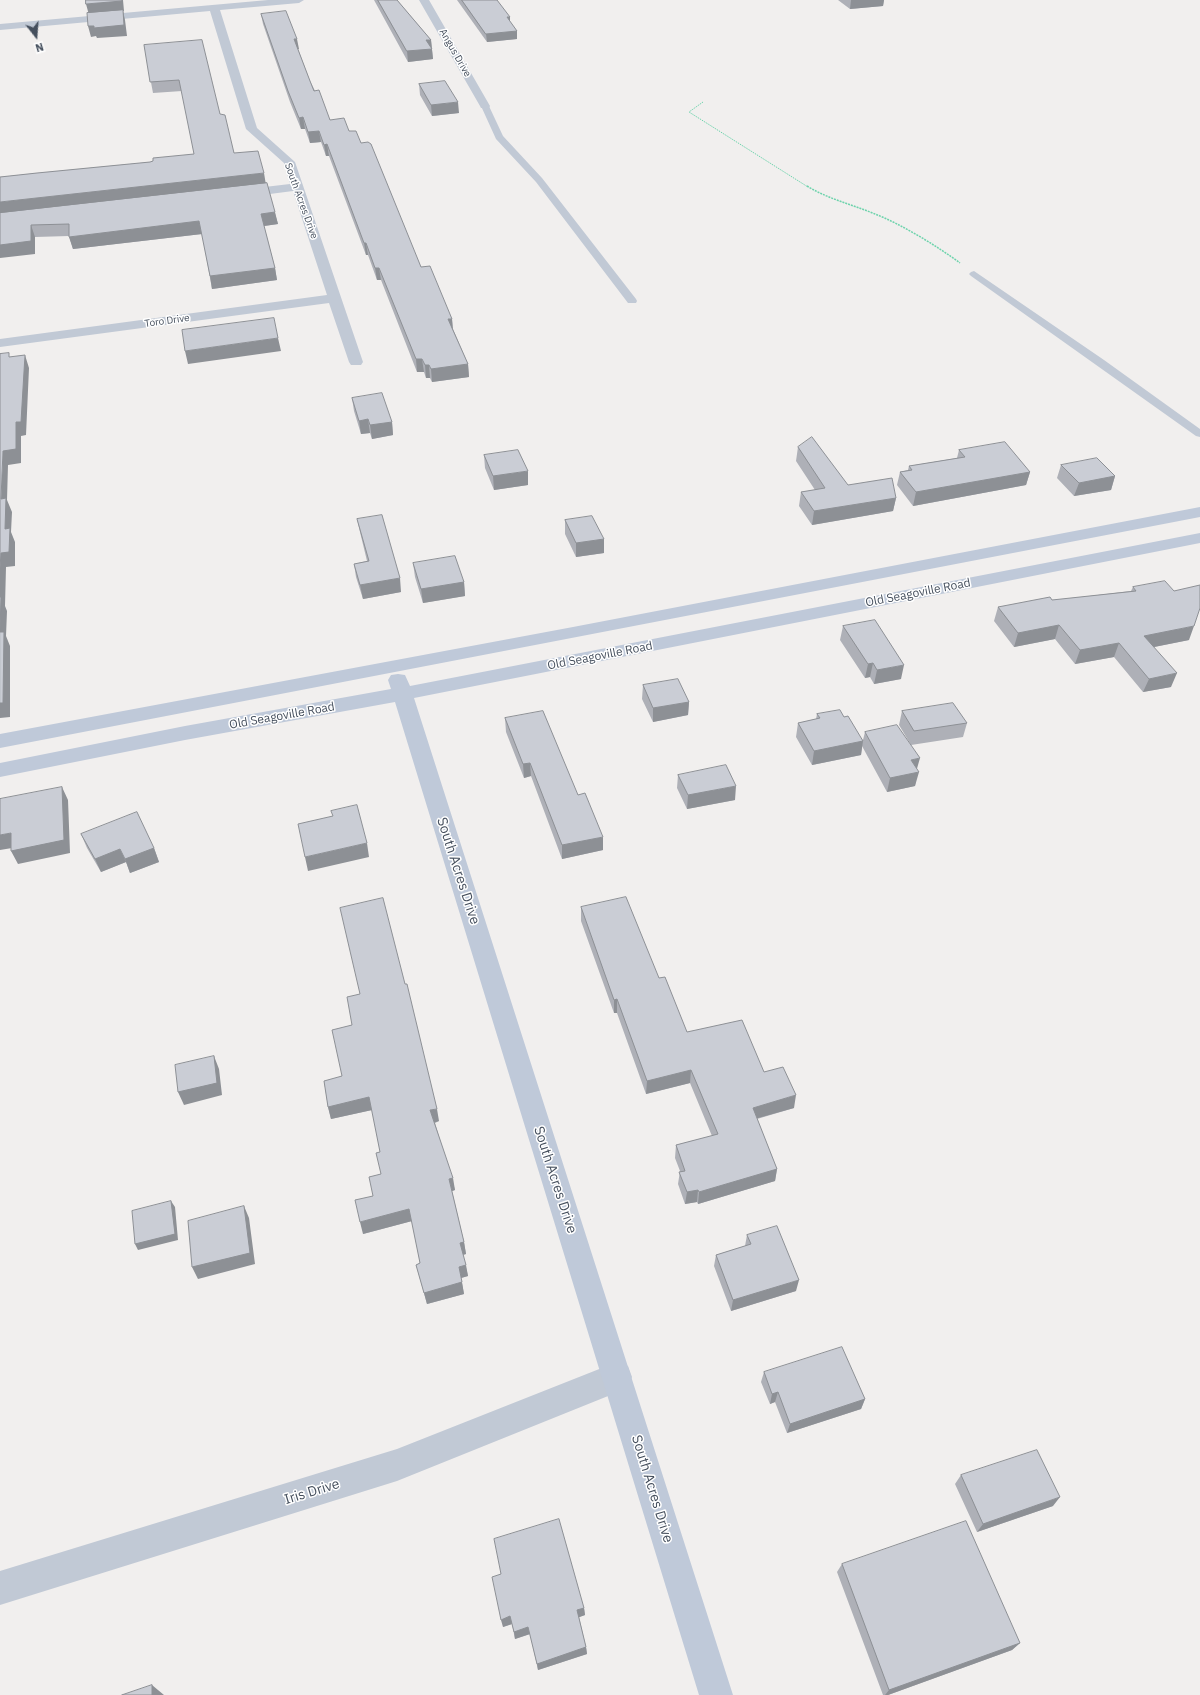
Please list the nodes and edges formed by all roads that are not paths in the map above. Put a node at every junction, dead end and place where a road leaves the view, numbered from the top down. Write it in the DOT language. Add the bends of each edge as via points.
graph roads {
  1 [pos="299,0"];
  2 [pos="424,0"];
  3 [pos="214,7"];
  4 [pos="0,26"];
  5 [pos="485,106"];
  6 [pos="297,187"];
  7 [pos="227,195"];
  8 [pos="974,274"];
  9 [pos="334,298"];
  10 [pos="632,301"];
  11 [pos="0,343"];
  12 [pos="356,362"];
  13 [pos="1200,434"];
  14 [pos="1200,512"];
  15 [pos="1200,538"];
  16 [pos="1003,550"];
  17 [pos="1022,573"];
  18 [pos="393,666"];
  19 [pos="402,694"];
  20 [pos="0,740"];
  21 [pos="0,770"];
  22 [pos="617,1377"];
  23 [pos="0,1588"];
  24 [pos="716,1695"];
  1 -- 3 [label="street"];
  2 -- 5 [label="street, Angus Drive"];
  3 -- 4 [label="street"];
  3 -- 6 [label="street, South Acres Drive" via="252,129 289,162"];
  5 -- 10 [label="lane" via="499,137 539,180"];
  6 -- 7 [label="street"];
  6 -- 9 [label="street, South Acres Drive"];
  8 -- 13 [label="lane"];
  9 -- 11 [label="street, Toro Drive"];
  9 -- 12 [label="street, South Acres Drive"];
  14 -- 16 [label="main road"];
  15 -- 17 [label="main road, Old Seagoville Road"];
  16 -- 17 [label="main road"];
  16 -- 18 [label="main road"];
  17 -- 19 [label="main road, Old Seagoville Road"];
  18 -- 19 [label="main road, South Acres Drive"];
  18 -- 20 [label="main road"];
  19 -- 21 [label="main road, Old Seagoville Road"];
  19 -- 22 [label="main road, South Acres Drive"];
  22 -- 23 [label="street, Iris Drive" via="397,1465"];
  22 -- 24 [label="main road, South Acres Drive"];
}
